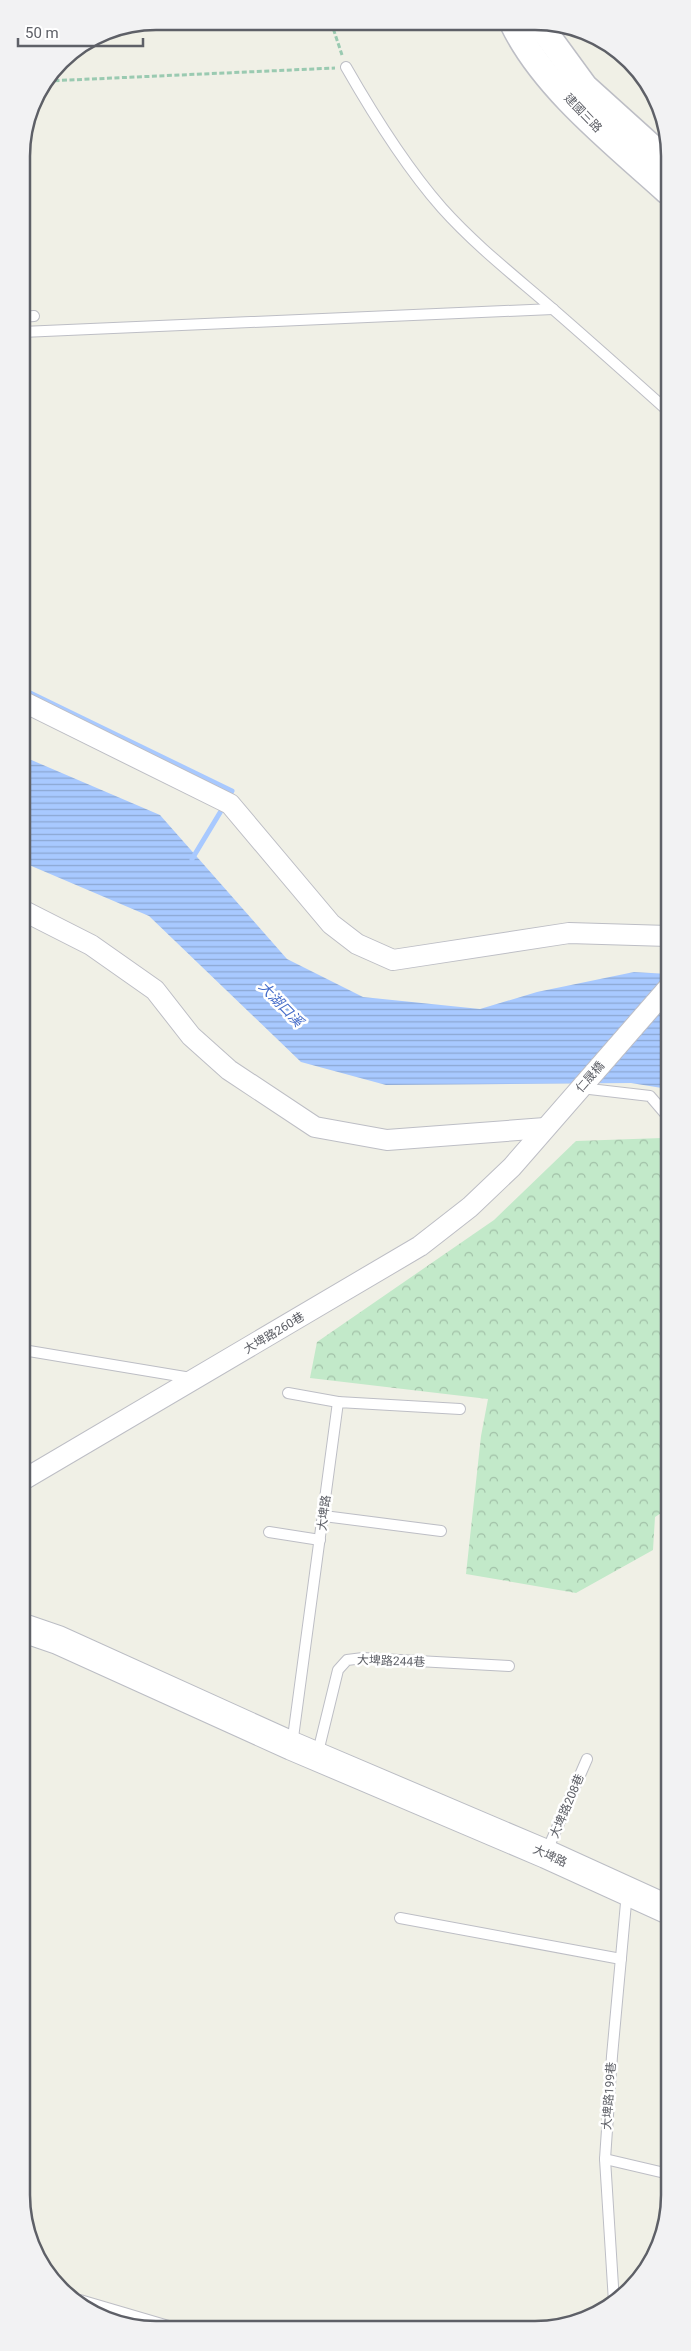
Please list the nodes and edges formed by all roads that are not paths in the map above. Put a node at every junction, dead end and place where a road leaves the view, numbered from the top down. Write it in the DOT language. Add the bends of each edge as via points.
graph roads {
  1 [pos="517,30"];
  2 [pos="543,30"];
  3 [pos="346,67"];
  4 [pos="661,155"];
  5 [pos="661,186"];
  6 [pos="553,309"];
  7 [pos="30,316"];
  8 [pos="34,316"];
  9 [pos="30,332"];
  10 [pos="661,405"];
  11 [pos="30,705"];
  12 [pos="30,914"];
  13 [pos="661,936"];
  14 [pos="661,996"];
  15 [pos="580,1088"];
  16 [pos="661,1109"];
  17 [pos="545,1128"];
  18 [pos="512,1167"];
  19 [pos="30,1351"];
  20 [pos="197,1379"];
  21 [pos="288,1393"];
  22 [pos="338,1402"];
  23 [pos="460,1409"];
  24 [pos="30,1476"];
  25 [pos="324,1516"];
  26 [pos="441,1530"];
  27 [pos="269,1532"];
  28 [pos="320,1540"];
  29 [pos="30,1630"];
  30 [pos="509,1666"];
  31 [pos="304,1751"];
  32 [pos="587,1759"];
  33 [pos="546,1854"];
  34 [pos="628,1891"];
  35 [pos="661,1906"];
  36 [pos="400,1918"];
  37 [pos="621,1959"];
  38 [pos="605,2159"];
  39 [pos="661,2172"];
  40 [pos="613,2294"];
  41 [pos="92,2304"];
  42 [pos="150,2321"];
  1 -- 5 [label="street, 建國三路" via="542,70 596,127"];
  2 -- 4 [label="street, 建國三路" via="585,87"];
  3 -- 6 [label="lane" via="398,149 441,207 478,247"];
  6 -- 9 [label="lane"];
  6 -- 10 [label="lane"];
  7 -- 8 [label="lane"];
  11 -- 13 [label="street" via="230,804 331,924 357,944 393,960 568,933"];
  12 -- 17 [label="street" via="91,945 155,990 190,1036 229,1070 315,1127 387,1140"];
  14 -- 15 [label="street, 仁晟橋"];
  15 -- 16 [label="lane" via="650,1096"];
  15 -- 17 [label="street, 仁晟橋"];
  17 -- 18 [label="street, 仁晟橋"];
  18 -- 20 [label="street, 大埤路260巷" via="470,1207 420,1246"];
  19 -- 20 [label="lane"];
  20 -- 24 [label="street, 大埤路260巷"];
  21 -- 22 [label="lane"];
  22 -- 23 [label="lane"];
  22 -- 25 [label="lane, 大埤路"];
  25 -- 26 [label="lane"];
  25 -- 28 [label="lane, 大埤路"];
  27 -- 28 [label="lane"];
  28 -- 31 [label="lane, 大埤路"];
  29 -- 31 [label="main road, 大埤路"];
  30 -- 31 [label="lane, 大埤路244巷" via="363,1658 347,1660 338,1670"];
  31 -- 33 [label="main road, 大埤路"];
  32 -- 33 [label="lane, 大埤路208巷"];
  33 -- 34 [label="main road, 大埤路"];
  34 -- 35 [label="main road, 大埤路"];
  34 -- 37 [label="lane, 大埤路199巷"];
  36 -- 37 [label="lane"];
  37 -- 38 [label="lane, 大埤路199巷"];
  38 -- 39 [label="lane"];
  38 -- 40 [label="lane, 大埤路199巷"];
  41 -- 42 [label="lane"];
}
